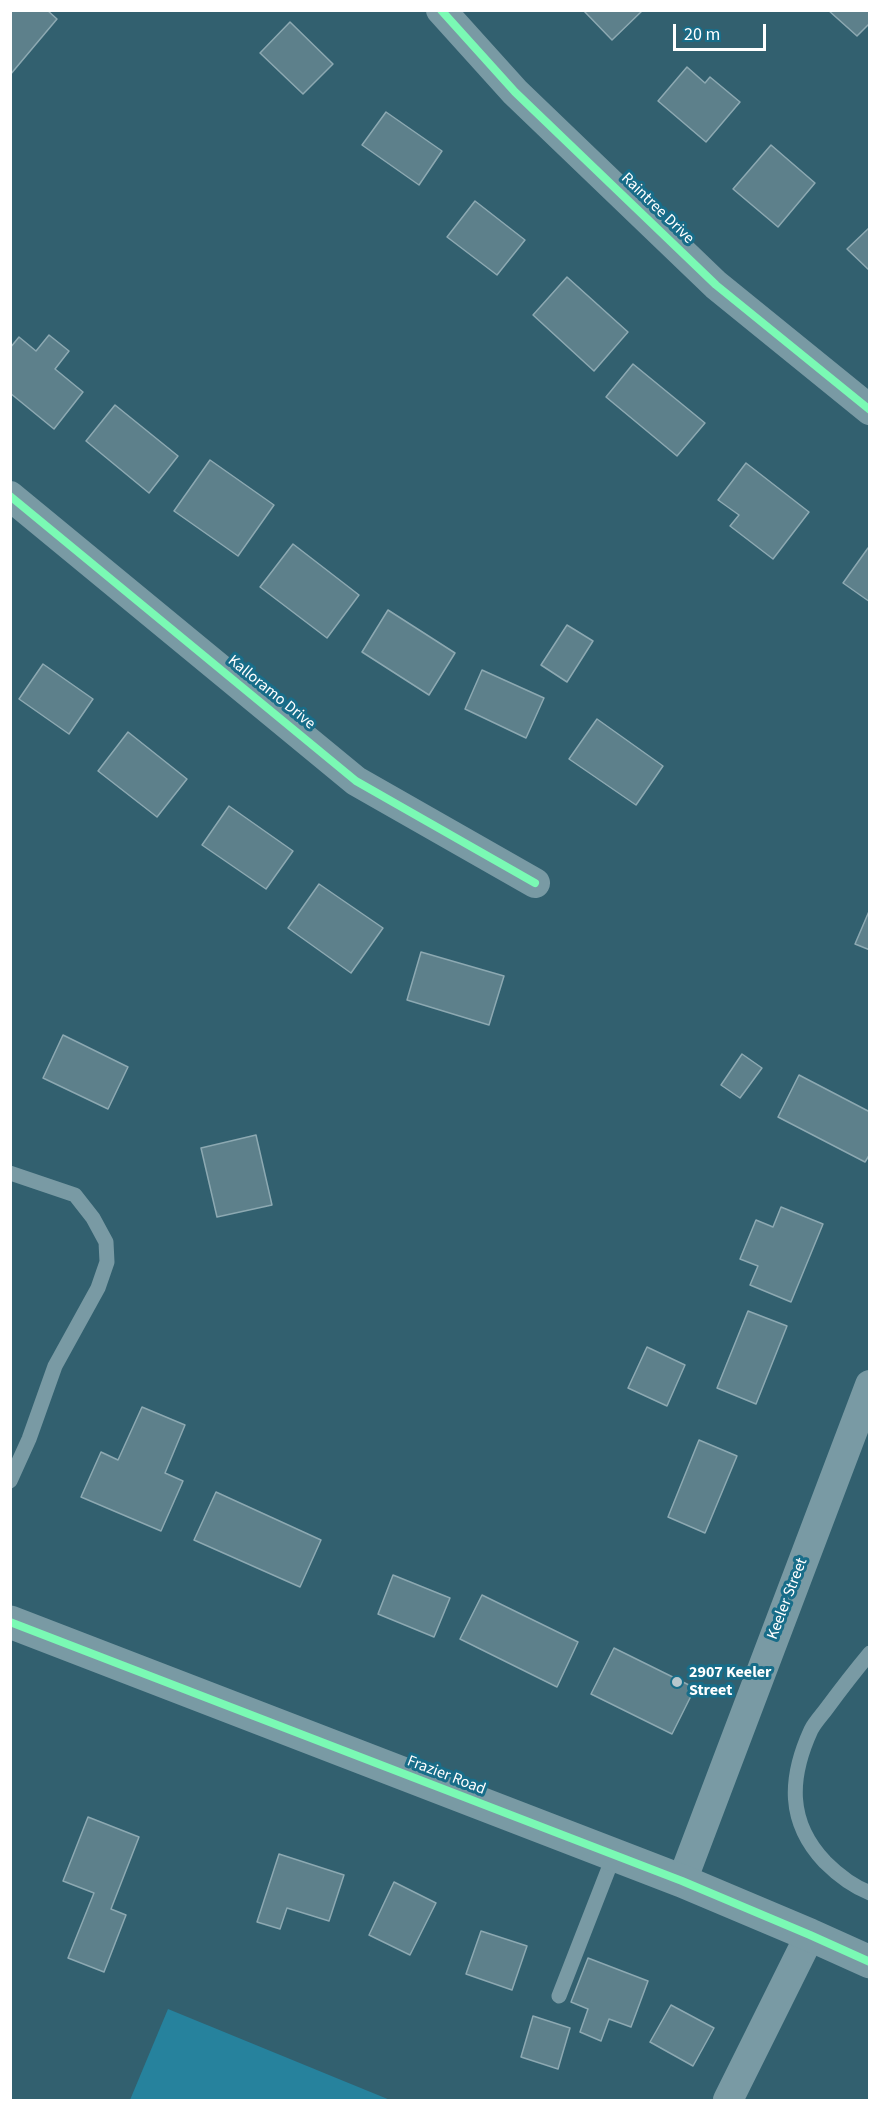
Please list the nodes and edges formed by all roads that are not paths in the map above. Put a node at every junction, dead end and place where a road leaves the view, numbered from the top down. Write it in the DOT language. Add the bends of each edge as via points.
graph roads {
  1 [pos="441,10"];
  2 [pos="870,410"];
  3 [pos="10,496"];
  4 [pos="535,883"];
  5 [pos="10,1173"];
  6 [pos="870,1385"];
  7 [pos="861,1431"];
  8 [pos="10,1481"];
  9 [pos="10,1622"];
  10 [pos="870,1653"];
  11 [pos="614,1855"];
  12 [pos="682,1881"];
  13 [pos="870,1893"];
  14 [pos="810,1935"];
  15 [pos="870,1962"];
  16 [pos="559,1996"];
  17 [pos="728,2100"];
  1 -- 2 [label="street, Raintree Drive" via="515,92 716,285"];
  3 -- 4 [label="street, Kalloramo Drive" via="356,781"];
  5 -- 8 [label="lane" via="75,1195 106,1242 106,1262 98,1288 55,1366 30,1439"];
  6 -- 7 [label="street, Keeler Street"];
  7 -- 12 [label="street, Keeler Street"];
  9 -- 11 [label="street, Frazier Road"];
  10 -- 13 [label="lane" via="812,1729 796,1772 795,1792 798,1820 811,1848 836,1874"];
  11 -- 12 [label="street, Frazier Road"];
  11 -- 16 [label="lane" via="585,1943"];
  12 -- 14 [label="street, Frazier Road"];
  14 -- 15 [label="street, Frazier Road"];
  14 -- 17 [label="street"];
}
